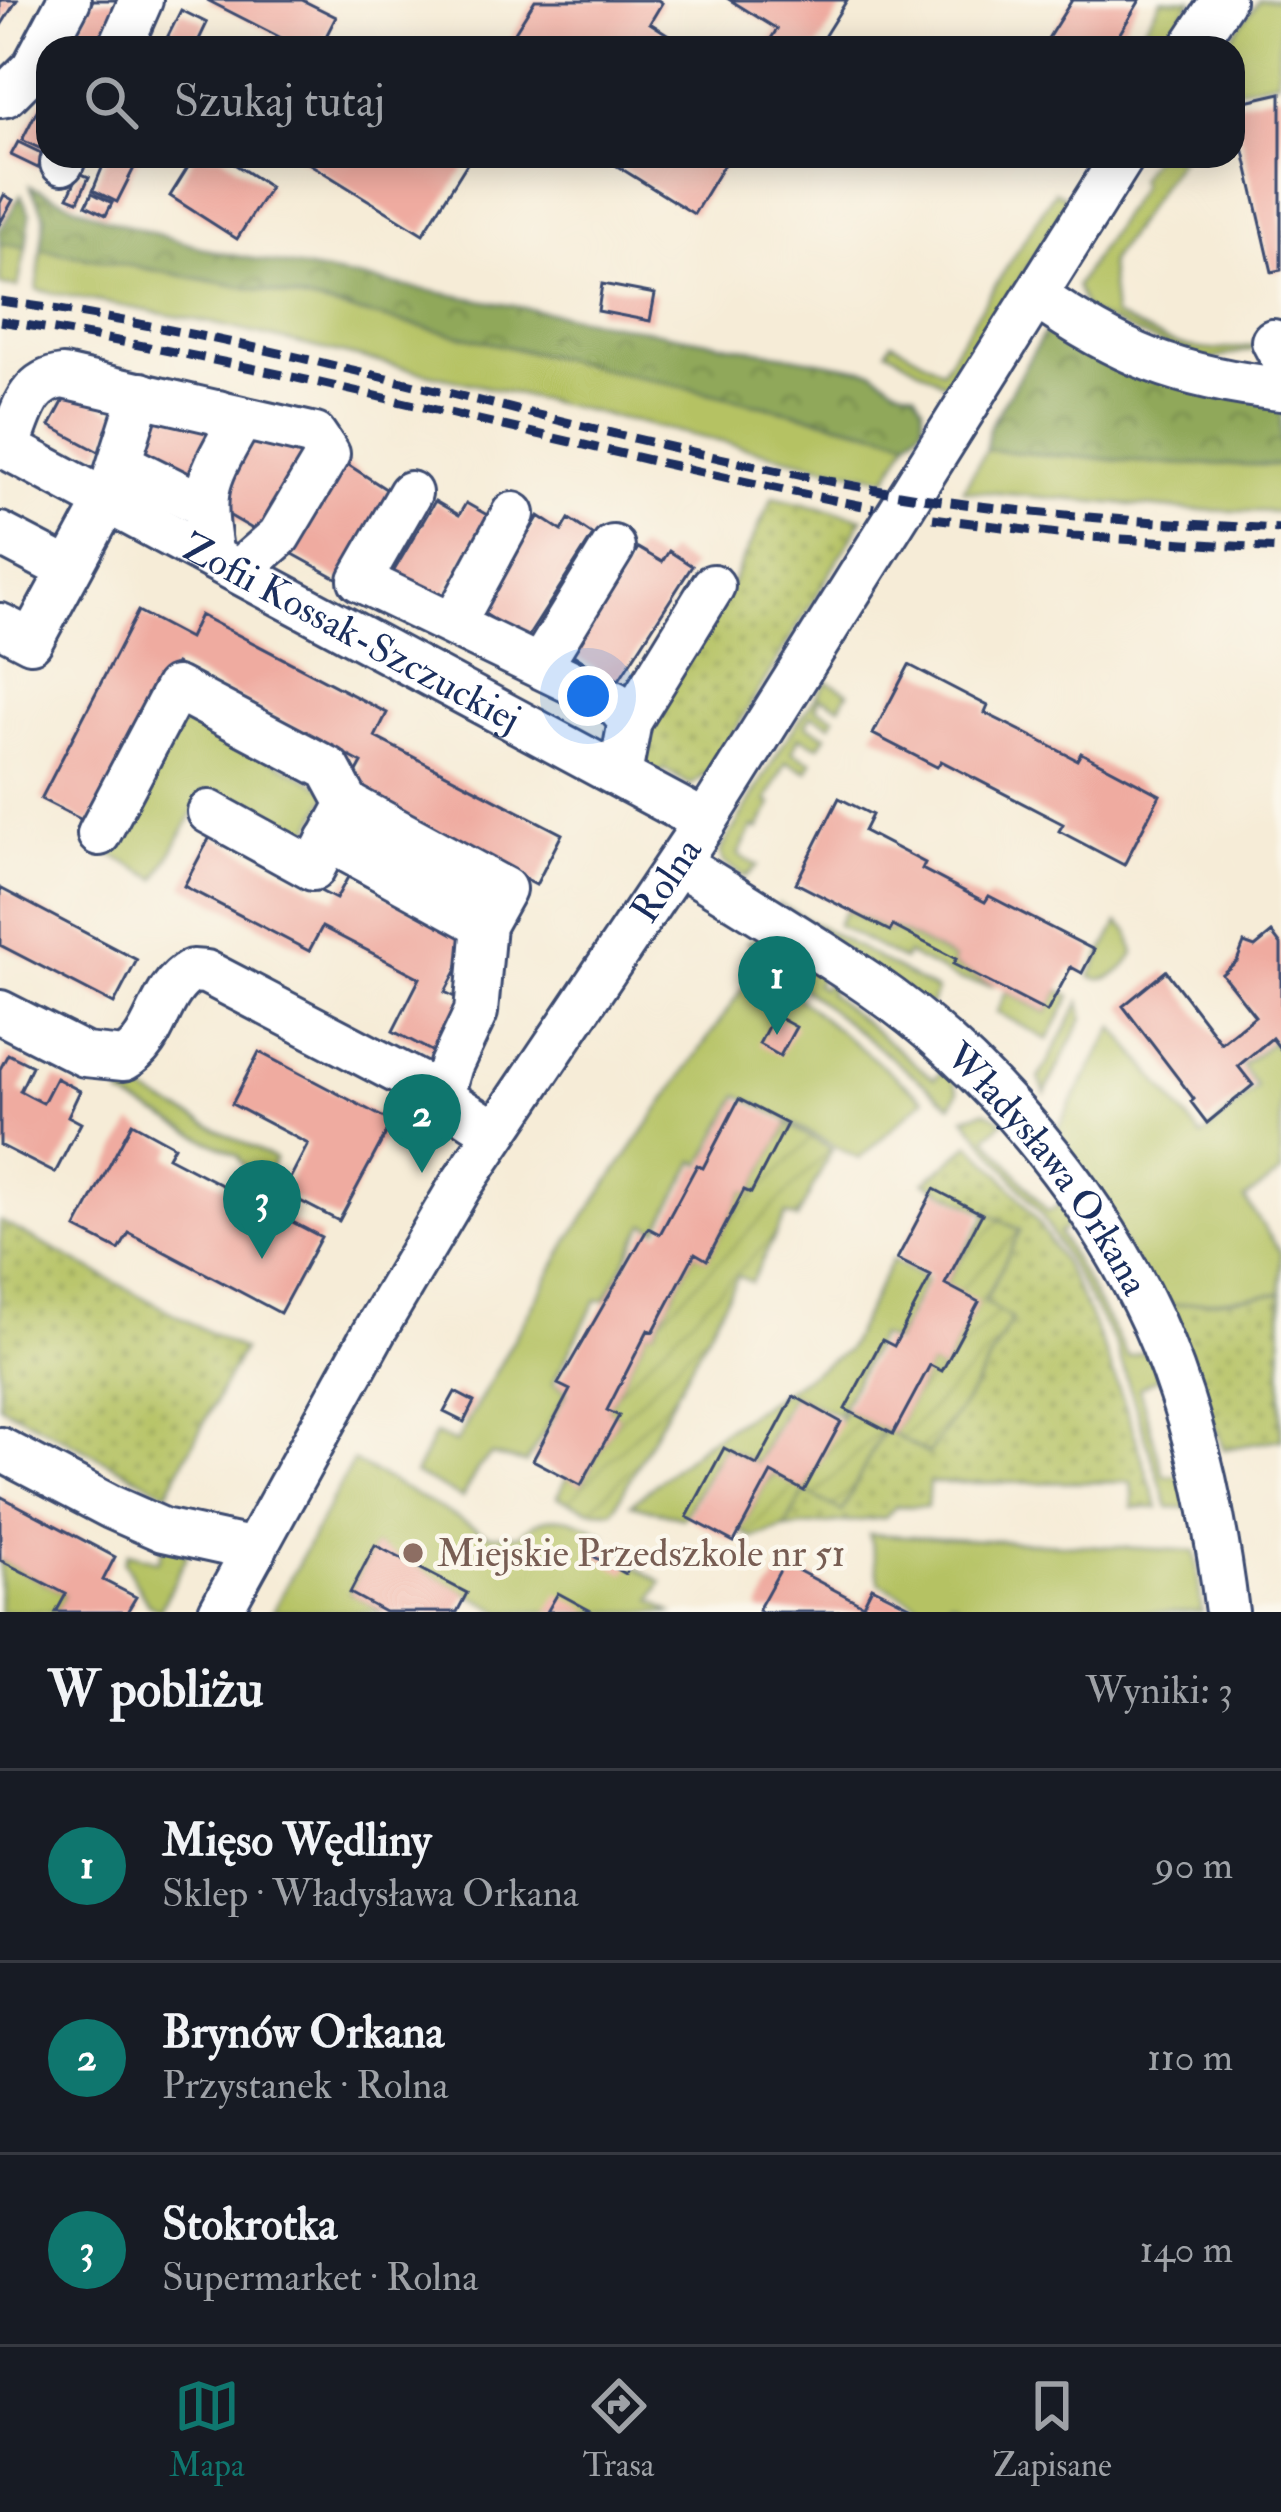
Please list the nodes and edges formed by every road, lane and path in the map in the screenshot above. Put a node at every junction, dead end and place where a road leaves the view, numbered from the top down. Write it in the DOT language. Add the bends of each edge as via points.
graph roads {
  1 [pos="69,0"];
  2 [pos="142,0"];
  3 [pos="1223,0"];
  4 [pos="50,36"];
  5 [pos="126,36"];
  6 [pos="1199,36"];
  7 [pos="36,62"];
  8 [pos="3,96"];
  9 [pos="1116,168"];
  10 [pos="1036,296"];
  11 [pos="1281,389"];
  12 [pos="141,394"];
  13 [pos="218,412"];
  14 [pos="4,446"];
  15 [pos="114,482"];
  16 [pos="410,493"];
  17 [pos="205,506"];
  18 [pos="513,514"];
  19 [pos="0,534"];
  20 [pos="613,547"];
  21 [pos="226,564"];
  22 [pos="69,570"];
  23 [pos="713,586"];
  24 [pos="454,623"];
  25 [pos="0,625"];
  26 [pos="540,666"];
  27 [pos="629,721"];
  28 [pos="620,775"];
  29 [pos="209,812"];
  30 [pos="338,822"];
  31 [pos="705,822"];
  32 [pos="99,834"];
  33 [pos="677,863"];
  34 [pos="0,1012"];
  35 [pos="442,1096"];
  36 [pos="495,1132"];
  37 [pos="0,1449"];
  38 [pos="255,1550"];
  39 [pos="220,1612"];
  40 [pos="1226,1612"];
  1 -- 4 [label="street"];
  2 -- 5 [label="street"];
  3 -- 6 [label="street"];
  7 -- 8 [label="street"];
  9 -- 10 [label="street, Rolna"];
  10 -- 11 [label="street" via="1171,370"];
  10 -- 31 [label="street, Rolna"];
  12 -- 13 [label="street"];
  12 -- 14 [label="street" via="46,379"];
  12 -- 15 [label="street"];
  13 -- 17 [label="street" via="235,430 207,479"];
  13 -- 21 [label="street" via="315,435 328,454 279,536"];
  14 -- 15 [label="street, Zofii Kossak-Szczuckiej"];
  15 -- 17 [label="street"];
  15 -- 21 [label="street, Zofii Kossak-Szczuckiej"];
  15 -- 22 [label="street"];
  16 -- 24 [label="street" via="360,580"];
  17 -- 21 [label="street"];
  18 -- 24 [label="street"];
  19 -- 22 [label="street"];
  20 -- 26 [label="street"];
  21 -- 28 [label="street, Zofii Kossak-Szczuckiej"];
  22 -- 25 [label="street" via="31,640"];
  23 -- 27 [label="street"];
  24 -- 26 [label="street"];
  26 -- 27 [label="street" via="615,703"];
  27 -- 28 [label="street"];
  28 -- 31 [label="street, Zofii Kossak-Szczuckiej"];
  29 -- 30 [label="street" via="313,869"];
  30 -- 32 [label="street" via="329,769 176,688"];
  30 -- 35 [label="street" via="504,889 484,925 476,1012"];
  31 -- 33 [label="street, Rolna"];
  33 -- 36 [label="street, Rolna"];
  33 -- 40 [label="street, Władysława Orkana" via="872,986 939,1039 1033,1134 1082,1198 1153,1322 1181,1399 1215,1522"];
  34 -- 35 [label="street" via="85,1055 124,1059 143,1044 169,989 192,971 206,972"];
  35 -- 36 [label="street"];
  36 -- 38 [label="street, Rolna"];
  37 -- 38 [label="street" via="163,1530"];
  38 -- 39 [label="street, Rolna"];
}
